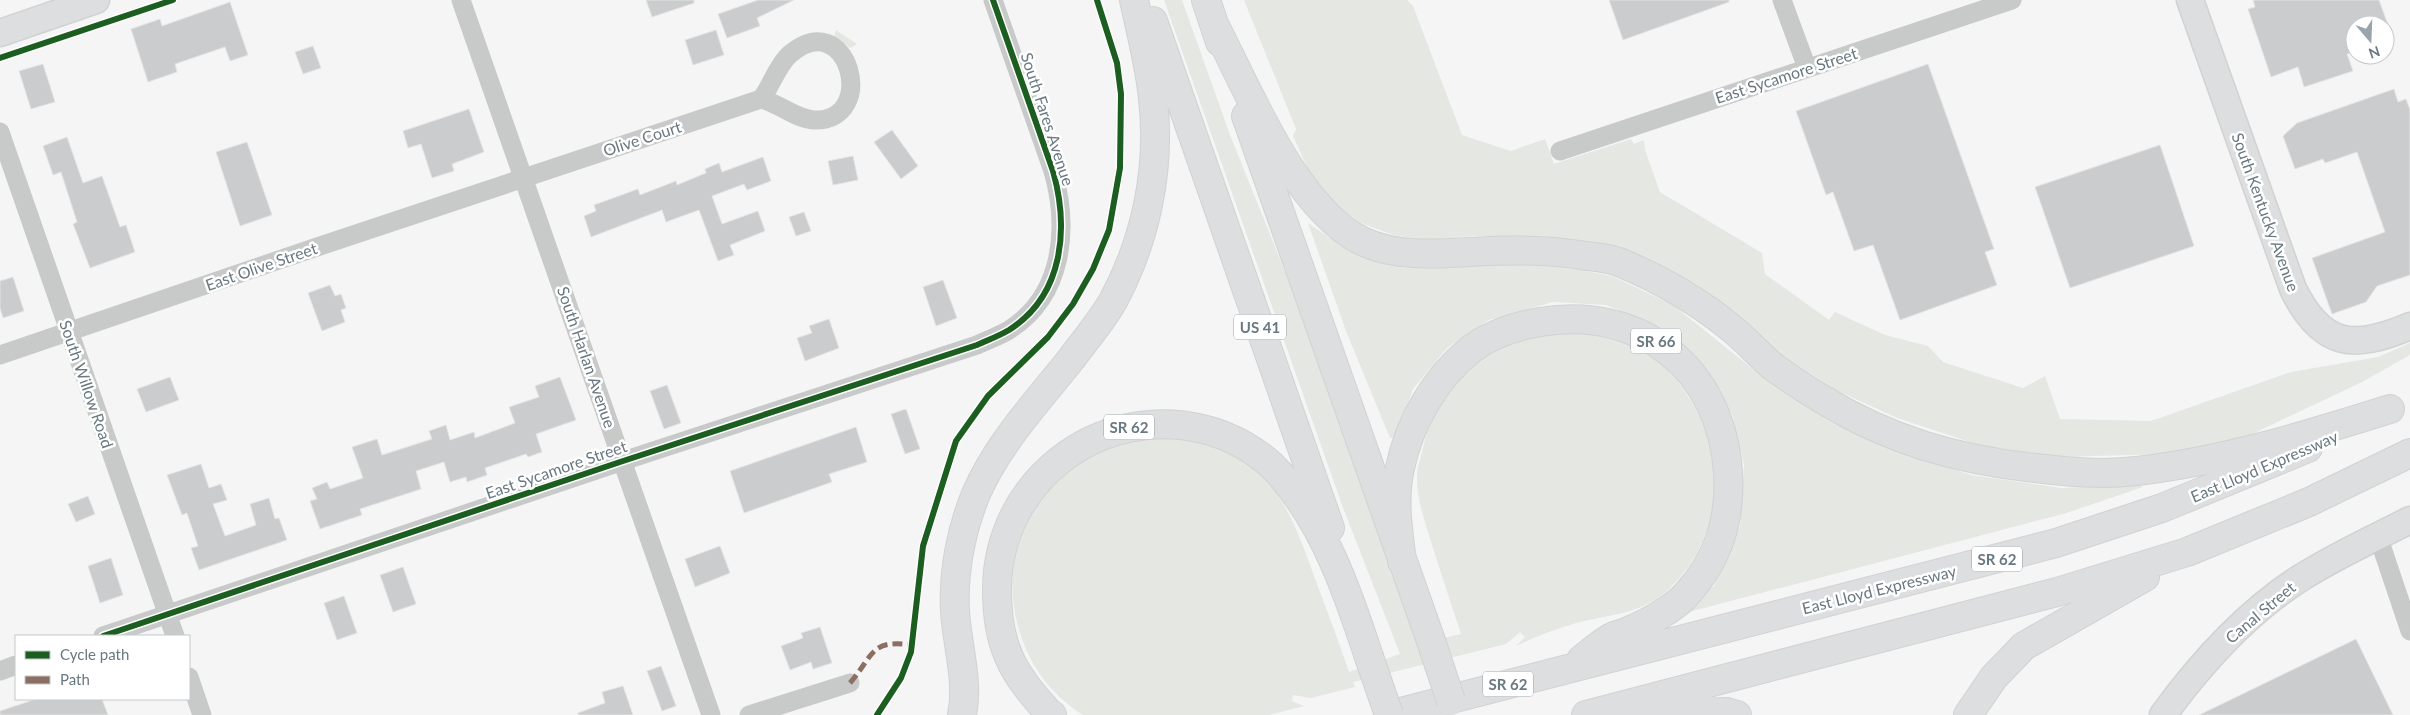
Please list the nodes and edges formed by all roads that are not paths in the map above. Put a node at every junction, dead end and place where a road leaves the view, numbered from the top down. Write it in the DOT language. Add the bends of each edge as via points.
graph roads {
  1 [pos="96,0"];
  2 [pos="461,0"];
  3 [pos="994,0"];
  4 [pos="1134,0"];
  5 [pos="1146,0"];
  6 [pos="1782,0"];
  7 [pos="2012,0"];
  8 [pos="2190,0"];
  9 [pos="1210,12"];
  10 [pos="0,33"];
  11 [pos="1807,68"];
  12 [pos="761,99"];
  13 [pos="0,132"];
  14 [pos="1560,151"];
  15 [pos="523,177"];
  16 [pos="1016,325"];
  17 [pos="2410,326"];
  18 [pos="69,332"];
  19 [pos="0,355"];
  20 [pos="2400,404"];
  21 [pos="2410,453"];
  22 [pos="623,461"];
  23 [pos="2410,520"];
  24 [pos="2378,536"];
  25 [pos="2187,552"];
  26 [pos="1402,561"];
  27 [pos="167,615"];
  28 [pos="2410,631"];
  29 [pos="106,635"];
  30 [pos="175,635"];
  31 [pos="1369,656"];
  32 [pos="15,666"];
  33 [pos="1568,669"];
  34 [pos="0,671"];
  35 [pos="190,680"];
  36 [pos="850,683"];
  37 [pos="1626,705"];
  38 [pos="202,715"];
  39 [pos="711,715"];
  40 [pos="749,715"];
  41 [pos="962,715"];
  42 [pos="1052,715"];
  43 [pos="1389,715"];
  44 [pos="1456,715"];
  45 [pos="1586,715"];
  46 [pos="1737,715"];
  47 [pos="1968,715"];
  48 [pos="2164,715"];
  1 -- 10 [label="street"];
  2 -- 15 [label="street, South Harlan Avenue"];
  3 -- 16 [label="street, South Fares Avenue" via="1053,171 1062,209 1061,248 1047,289"];
  4 -- 41 [label="highway" via="1153,99 1155,136 1148,208 1129,267 1112,302 1097,326 1006,442 976,494 962,537 956,585 955,612 966,695"];
  5 -- 31 [label="highway, US 41" via="1333,538"];
  6 -- 11 [label="street"];
  7 -- 11 [label="street, East Sycamore Street"];
  8 -- 17 [label="street, South Kentucky Avenue" via="2301,306 2324,330 2347,341 2371,340"];
  9 -- 20 [label="highway" via="1258,111 1307,194 1333,223 1364,242 1400,252 1442,254 1552,250 1615,260 1679,290 1730,327 1770,364 1823,400 1888,434 1950,455 2076,473 2135,471 2204,460 2304,436"];
  9 -- 26 [label="highway"];
  11 -- 14 [label="street, East Sycamore Street"];
  12 -- 12 [label="street" via="774,82 783,60 808,44 828,44 837,49 849,66 849,97 833,115 807,119"];
  12 -- 15 [label="street, Olive Court"];
  13 -- 18 [label="street, South Willow Road"];
  15 -- 18 [label="street, East Olive Street"];
  15 -- 22 [label="street, South Harlan Avenue"];
  16 -- 22 [label="street, East Sycamore Street" via="977,345"];
  18 -- 19 [label="street, East Olive Street"];
  18 -- 27 [label="street, South Willow Road"];
  20 -- 33 [label="highway, East Lloyd Expressway / SR 62" via="2217,487 2094,531"];
  21 -- 25 [label="highway" via="2309,502"];
  22 -- 27 [label="street, East Sycamore Street"];
  22 -- 39 [label="street, South Harlan Avenue"];
  23 -- 24 [label="street, Canal Street"];
  24 -- 28 [label="street"];
  24 -- 48 [label="street, Canal Street" via="2340,555 2272,598 2236,628"];
  25 -- 37 [label="highway" via="2057,592"];
  25 -- 47 [label="highway" via="2024,646 1994,677"];
  26 -- 33 [label="highway, SR 66" via="1396,522 1397,496 1400,468 1408,442 1417,416 1434,389 1471,349 1526,325 1559,319 1614,323 1659,343 1681,361 1696,382 1711,405 1720,429 1727,457 1729,494 1724,525 1712,562 1684,597 1652,619 1612,637"];
  26 -- 44 [label="highway, bridge"];
  27 -- 29 [label="street, East Sycamore Street"];
  27 -- 30 [label="street, South Willow Road"];
  31 -- 42 [label="highway, SR 62" via="1346,589 1315,526 1280,474 1248,448 1216,432 1172,424 1138,425 1107,434 1060,460 1030,491 1006,533 997,568 1001,632 1008,656 1020,678"];
  31 -- 43 [label="highway, US 41, bridge"];
  32 -- 34 [label="street"];
  33 -- 43 [label="highway, East Lloyd Expressway / SR 62"];
  35 -- 38 [label="street"];
  36 -- 40 [label="street"];
  37 -- 45 [label="highway"];
  37 -- 46 [label="highway"];
}
